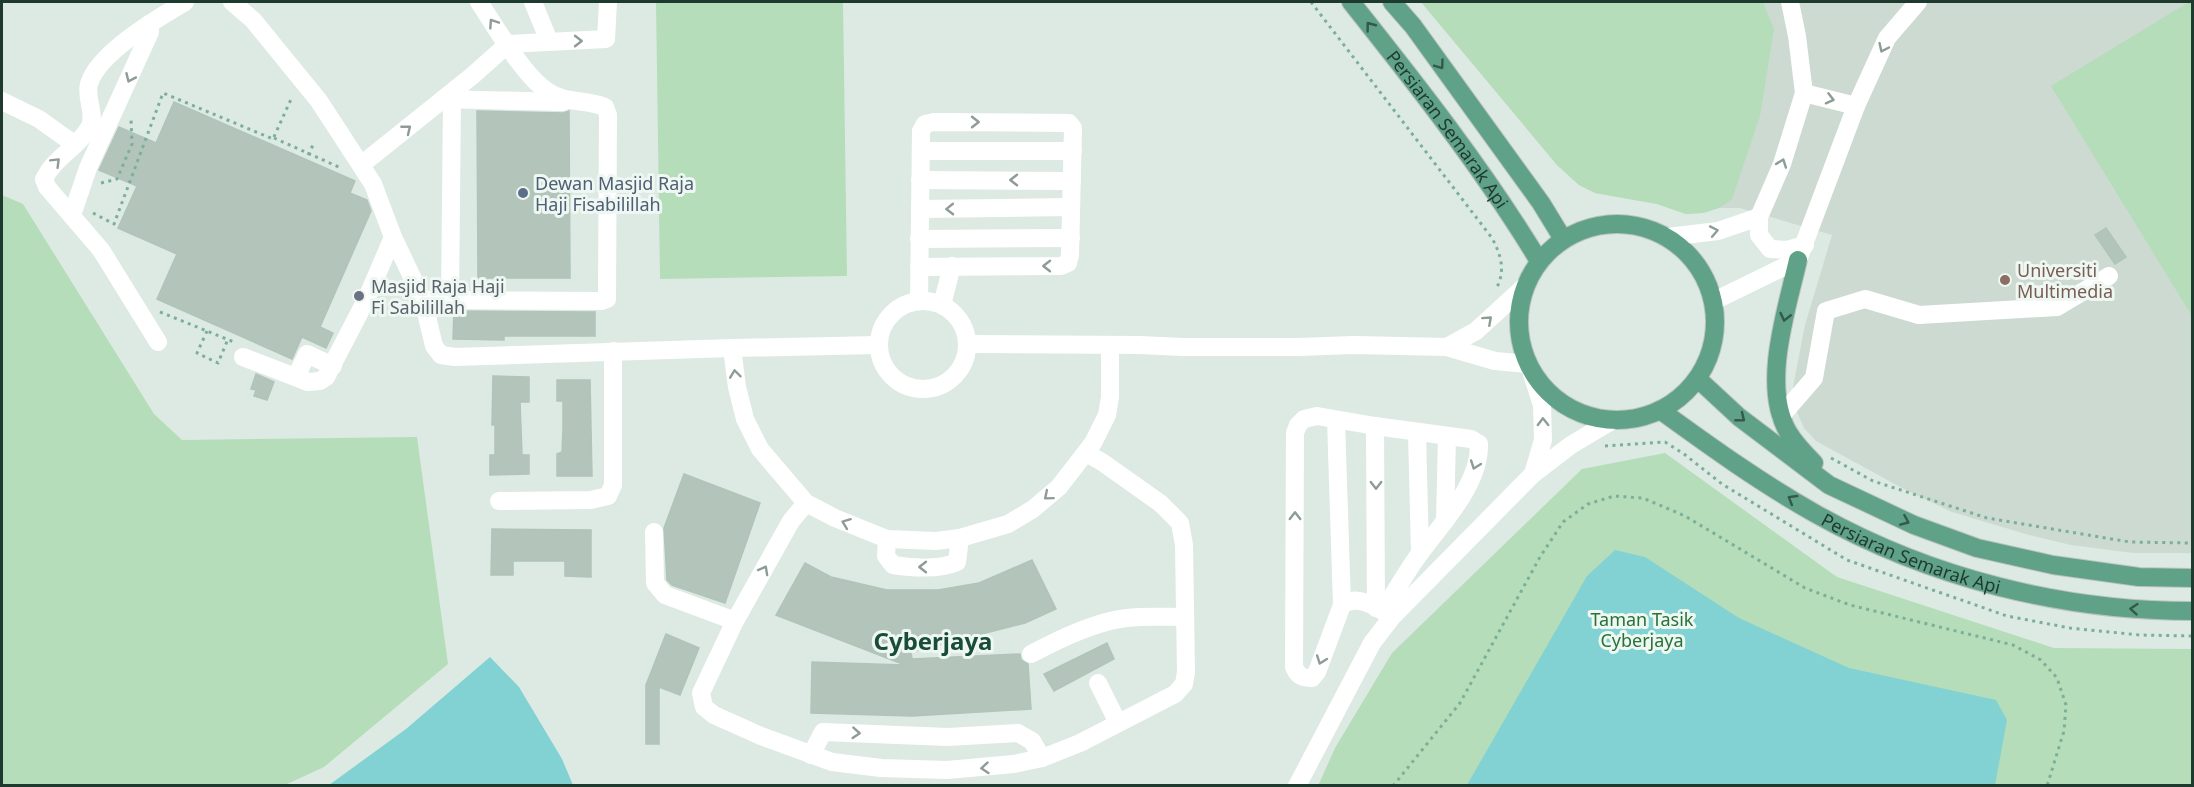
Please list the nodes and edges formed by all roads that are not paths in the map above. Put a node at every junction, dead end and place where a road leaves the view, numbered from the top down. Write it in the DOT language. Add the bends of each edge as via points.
graph roads {
  1 [pos="185,2"];
  2 [pos="232,2"];
  3 [pos="479,2"];
  4 [pos="533,2"];
  5 [pos="608,2"];
  6 [pos="1351,2"];
  7 [pos="1392,2"];
  8 [pos="1790,2"];
  9 [pos="1918,2"];
  10 [pos="149,24"];
  11 [pos="549,41"];
  12 [pos="508,44"];
  13 [pos="1804,93"];
  14 [pos="448,99"];
  15 [pos="2,101"];
  16 [pos="571,102"];
  17 [pos="1856,106"];
  18 [pos="74,144"];
  19 [pos="921,151"];
  20 [pos="1073,151"];
  21 [pos="353,168"];
  22 [pos="920,180"];
  23 [pos="1072,180"];
  24 [pos="1071,207"];
  25 [pos="920,209"];
  26 [pos="72,214"];
  27 [pos="1759,217"];
  28 [pos="393,237"];
  29 [pos="1668,237"];
  30 [pos="1071,238"];
  31 [pos="919,239"];
  32 [pos="1563,239"];
  33 [pos="1802,253"];
  34 [pos="1539,261"];
  35 [pos="952,266"];
  36 [pos="919,267"];
  37 [pos="2109,276"];
  38 [pos="1524,287"];
  39 [pos="423,300"];
  40 [pos="450,300"];
  41 [pos="919,301"];
  42 [pos="1714,301"];
  43 [pos="942,305"];
  44 [pos="158,342"];
  45 [pos="967,344"];
  46 [pos="878,345"];
  47 [pos="1110,345"];
  48 [pos="1447,347"];
  49 [pos="732,348"];
  50 [pos="240,350"];
  51 [pos="613,351"];
  52 [pos="333,366"];
  53 [pos="1529,368"];
  54 [pos="296,377"];
  55 [pos="1698,379"];
  56 [pos="1660,410"];
  57 [pos="1781,416"];
  58 [pos="1336,420"];
  59 [pos="1613,420"];
  60 [pos="1375,426"];
  61 [pos="1417,432"];
  62 [pos="1447,436"];
  63 [pos="1086,453"];
  64 [pos="1533,474"];
  65 [pos="1856,499"];
  66 [pos="499,501"];
  67 [pos="806,503"];
  68 [pos="1445,521"];
  69 [pos="654,532"];
  70 [pos="960,538"];
  71 [pos="887,539"];
  72 [pos="1420,553"];
  73 [pos="2193,578"];
  74 [pos="1342,605"];
  75 [pos="2193,611"];
  76 [pos="1384,612"];
  77 [pos="1185,617"];
  78 [pos="735,621"];
  79 [pos="1031,654"];
  80 [pos="1098,683"];
  81 [pos="1118,723"];
  82 [pos="811,755"];
  83 [pos="1042,758"];
  84 [pos="1297,786"];
  1 -- 10 [label="street"];
  2 -- 21 [label="street" via="253,20 319,101"];
  12 -- 3 [label="street, one-way"];
  4 -- 11 [label="street"];
  11 -- 5 [label="street, one-way" via="603,41"];
  34 -- 6 [label="main road, Persiaran Semarak Api, one-way" via="1509,212"];
  7 -- 32 [label="main road, Persiaran Semarak Api, one-way" via="1541,203"];
  8 -- 13 [label="street"];
  9 -- 17 [label="street, one-way" via="1887,38"];
  10 -- 18 [label="street" via="95,70 88,85 92,121"];
  10 -- 26 [label="street, one-way" via="150,32 88,168"];
  11 -- 12 [label="street"];
  12 -- 14 [label="street"];
  12 -- 16 [label="street" via="547,91"];
  13 -- 17 [label="street, one-way"];
  27 -- 13 [label="street, one-way" via="1782,164"];
  14 -- 16 [label="street"];
  21 -- 14 [label="street, one-way"];
  14 -- 40 [label="street"];
  15 -- 18 [label="street" via="39,119"];
  16 -- 40 [label="street" via="605,107 608,115 607,299"];
  17 -- 33 [label="street"];
  26 -- 18 [label="street, one-way" via="44,179"];
  19 -- 20 [label="street"];
  19 -- 20 [label="street, one-way" via="921,131 925,124 934,122 1069,123 1073,128"];
  19 -- 22 [label="street"];
  20 -- 23 [label="street"];
  21 -- 28 [label="street" via="373,184"];
  23 -- 22 [label="street, one-way"];
  22 -- 25 [label="street"];
  23 -- 24 [label="street"];
  24 -- 25 [label="street, one-way"];
  24 -- 30 [label="street"];
  25 -- 31 [label="street"];
  26 -- 44 [label="street" via="101,250"];
  29 -- 27 [label="street, one-way" via="1718,231"];
  27 -- 33 [label="street" via="1759,235 1770,249"];
  28 -- 39 [label="street"];
  28 -- 52 [label="street"];
  29 -- 32 [label="main road" via="1642,227 1615,224 1588,228"];
  29 -- 42 [label="main road" via="1689,254 1705,276"];
  30 -- 31 [label="street"];
  30 -- 35 [label="street, one-way" via="1068,263 1061,266"];
  31 -- 36 [label="street"];
  32 -- 34 [label="main road"];
  33 -- 42 [label="street"];
  33 -- 57 [label="main road, one-way" via="1778,357"];
  34 -- 38 [label="main road"];
  35 -- 36 [label="street"];
  35 -- 43 [label="street"];
  36 -- 41 [label="street"];
  37 -- 57 [label="street" via="2057,307 1919,315 1865,299 1826,311 1814,378"];
  48 -- 38 [label="street, one-way" via="1476,331"];
  38 -- 53 [label="main road" via="1518,326"];
  39 -- 40 [label="street"];
  39 -- 51 [label="street" via="434,346 441,355"];
  41 -- 43 [label="street"];
  41 -- 46 [label="street" via="890,315"];
  42 -- 55 [label="main road" via="1716,328 1710,355"];
  43 -- 45 [label="street" via="960,321"];
  45 -- 46 [label="street" via="965,360 957,373 930,388 900,383 888,373"];
  45 -- 47 [label="street"];
  46 -- 49 [label="street"];
  47 -- 48 [label="street"];
  47 -- 63 [label="street" via="1107,415"];
  48 -- 53 [label="street"];
  49 -- 51 [label="street"];
  67 -- 49 [label="street, one-way" via="760,449 750,429 737,387"];
  50 -- 54 [label="street"];
  51 -- 66 [label="street" via="613,485 608,496 591,500"];
  52 -- 54 [label="street" via="320,381"];
  52 -- 54 [label="street" via="307,354"];
  53 -- 59 [label="main road" via="1546,391 1566,406 1588,416"];
  64 -- 53 [label="street, one-way" via="1543,428 1542,405"];
  55 -- 56 [label="main road" via="1681,397"];
  55 -- 65 [label="main road, Persiaran Semarak Api, one-way" via="1738,417 1829,485"];
  56 -- 59 [label="main road" via="1637,418"];
  75 -- 56 [label="main road, Persiaran Semarak Api, one-way" via="2077,603 1981,582 1936,567 1816,514 1743,470"];
  57 -- 65 [label="main road" via="1800,449"];
  58 -- 60 [label="street"];
  58 -- 74 [label="street"];
  74 -- 58 [label="street, one-way" via="1317,672 1312,678 1303,678 1294,667 1295,434 1304,419 1317,416"];
  59 -- 64 [label="street"];
  60 -- 61 [label="street"];
  60 -- 76 [label="street, one-way"];
  61 -- 62 [label="street"];
  61 -- 72 [label="street"];
  62 -- 68 [label="street"];
  62 -- 68 [label="street, one-way" via="1471,439 1479,444 1479,454 1467,485"];
  63 -- 70 [label="street, one-way" via="1059,487 1033,509 1008,524"];
  63 -- 77 [label="street" via="1160,503 1180,523"];
  64 -- 76 [label="street"];
  65 -- 73 [label="main road, Persiaran Semarak Api, one-way" via="1935,533 2015,558 2128,576"];
  71 -- 67 [label="street, one-way"];
  78 -- 67 [label="street, one-way" via="790,521"];
  68 -- 72 [label="street"];
  69 -- 78 [label="street" via="655,583 665,595"];
  70 -- 71 [label="street"];
  70 -- 71 [label="street, one-way" via="957,562 933,567 893,565 886,556"];
  72 -- 76 [label="street"];
  74 -- 76 [label="street" via="1358,600"];
  76 -- 84 [label="street" via="1372,643"];
  77 -- 79 [label="street" via="1111,621"];
  77 -- 81 [label="street" via="1184,684 1175,694"];
  78 -- 82 [label="street" via="701,693 704,707 751,732"];
  80 -- 81 [label="street"];
  81 -- 83 [label="street"];
  83 -- 82 [label="street, one-way" via="947,770 882,768 832,762"];
  82 -- 83 [label="street, one-way" via="823,732 948,737 1018,733 1032,741"];
}
